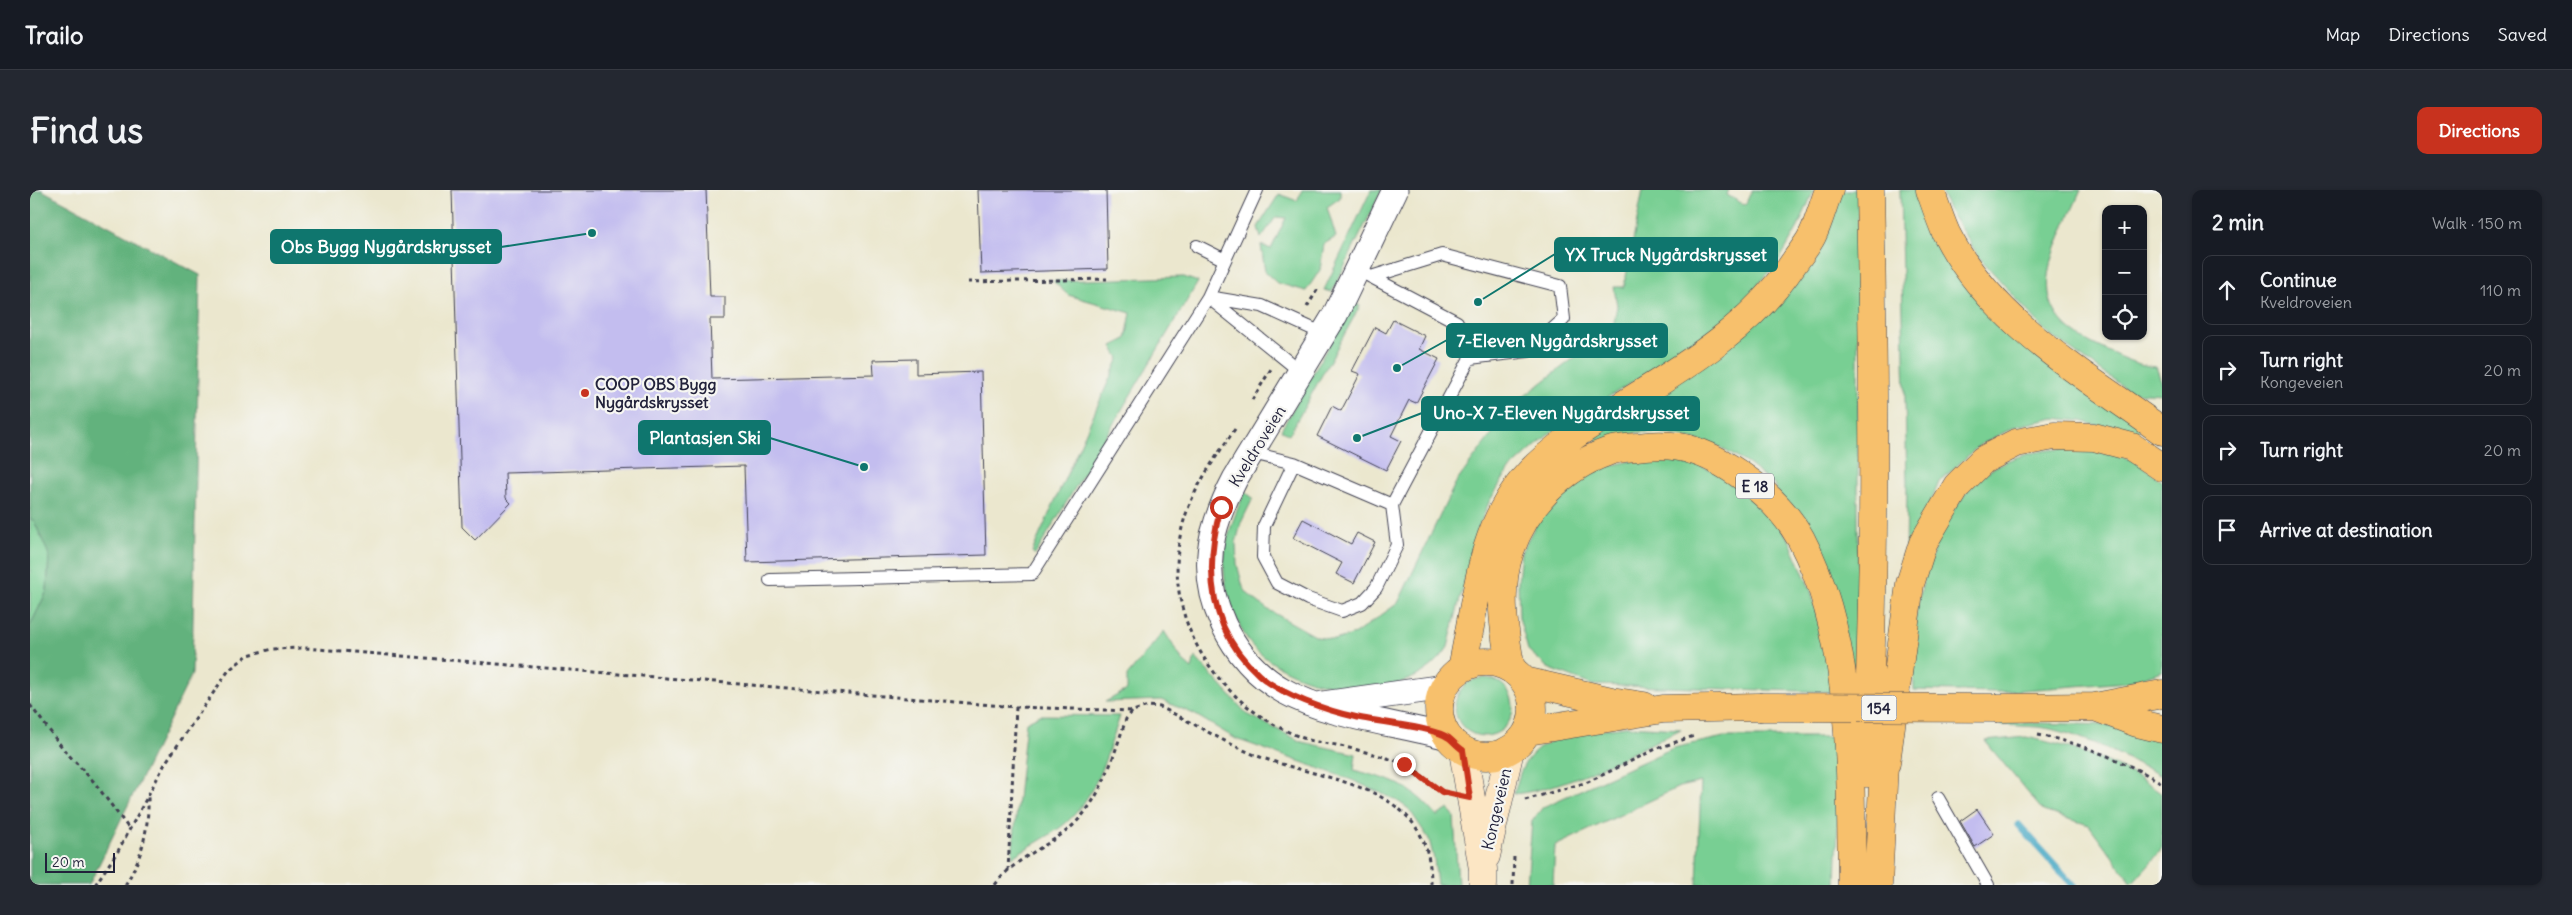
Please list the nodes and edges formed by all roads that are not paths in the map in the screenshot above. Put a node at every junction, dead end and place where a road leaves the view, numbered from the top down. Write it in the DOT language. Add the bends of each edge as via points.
graph roads {
  1 [pos="1257,190"];
  2 [pos="1395,190"];
  3 [pos="1829,190"];
  4 [pos="1870,190"];
  5 [pos="1886,190"];
  6 [pos="1930,190"];
  7 [pos="1197,246"];
  8 [pos="1224,260"];
  9 [pos="1365,273"];
  10 [pos="1208,297"];
  11 [pos="1324,334"];
  12 [pos="1470,358"];
  13 [pos="1301,372"];
  14 [pos="2162,431"];
  15 [pos="1252,453"];
  16 [pos="1294,463"];
  17 [pos="2162,467"];
  18 [pos="1392,505"];
  19 [pos="770,580"];
  20 [pos="1517,675"];
  21 [pos="1454,678"];
  22 [pos="2162,694"];
  23 [pos="1320,705"];
  24 [pos="2096,707"];
  25 [pos="1663,709"];
  26 [pos="2162,729"];
  27 [pos="1519,740"];
  28 [pos="1456,744"];
  29 [pos="1884,782"];
  30 [pos="1938,798"];
  31 [pos="1483,877"];
  32 [pos="1852,885"];
  33 [pos="1861,885"];
  34 [pos="1878,885"];
  35 [pos="1988,885"];
  1 -- 8 [label="lane"];
  2 -- 9 [label="street, Kveldroveien"];
  3 -- 21 [label="main road" via="1812,237 1781,282 1747,320 1698,358 1559,448 1523,480 1499,516 1486,551"];
  4 -- 33 [label="main road" via="1874,518 1871,682"];
  5 -- 29 [label="main road" via="1889,513"];
  6 -- 14 [label="main road" via="1946,233 1975,278 2011,318 2057,356"];
  7 -- 8 [label="lane"];
  8 -- 10 [label="lane"];
  9 -- 11 [label="street, Kveldroveien"];
  9 -- 12 [label="lane" via="1457,322"];
  9 -- 12 [label="lane" via="1442,255 1560,286 1564,319 1528,351"];
  10 -- 11 [label="lane" via="1262,306"];
  10 -- 13 [label="lane"];
  10 -- 19 [label="lane" via="1032,574"];
  11 -- 13 [label="street, Kveldroveien"];
  12 -- 18 [label="lane"];
  13 -- 15 [label="street, Kveldroveien"];
  15 -- 16 [label="lane"];
  15 -- 23 [label="street, Kveldroveien" via="1221,507 1212,538 1210,569 1216,608 1228,636 1259,675 1285,692"];
  16 -- 18 [label="lane"];
  16 -- 18 [label="lane" via="1264,526 1263,557 1276,583 1308,599 1342,611 1362,603 1376,588 1397,545"];
  17 -- 29 [label="main road" via="2132,447 2094,437 2054,436 2008,447 1983,460 1956,486 1923,543 1910,584"];
  20 -- 21 [label="main road, 154" via="1487,662"];
  20 -- 25 [label="main road, 154" via="1611,701"];
  20 -- 27 [label="main road" via="1533,705 1532,718"];
  20 -- 32 [label="main road, E 18" via="1504,631 1502,596 1509,553 1520,527 1547,490 1574,466 1609,451 1660,444 1695,451 1730,466 1768,497 1800,538 1822,589 1838,656 1850,745"];
  21 -- 23 [label="street, Kveldroveien"];
  21 -- 28 [label="main road" via="1440,699 1439,712 1442,725"];
  22 -- 24 [label="main road, 154"];
  23 -- 28 [label="street, Kveldroveien" via="1356,718 1386,722"];
  24 -- 25 [label="main road, 154, bridge"];
  24 -- 26 [label="main road, 154"];
  25 -- 27 [label="main road, 154"];
  27 -- 28 [label="main road, 154" via="1487,756"];
  27 -- 31 [label="main road, Kongeveien" via="1498,799"];
  28 -- 31 [label="main road, Kongeveien" via="1470,798"];
  29 -- 34 [label="main road"];
  30 -- 35 [label="lane"];
}
